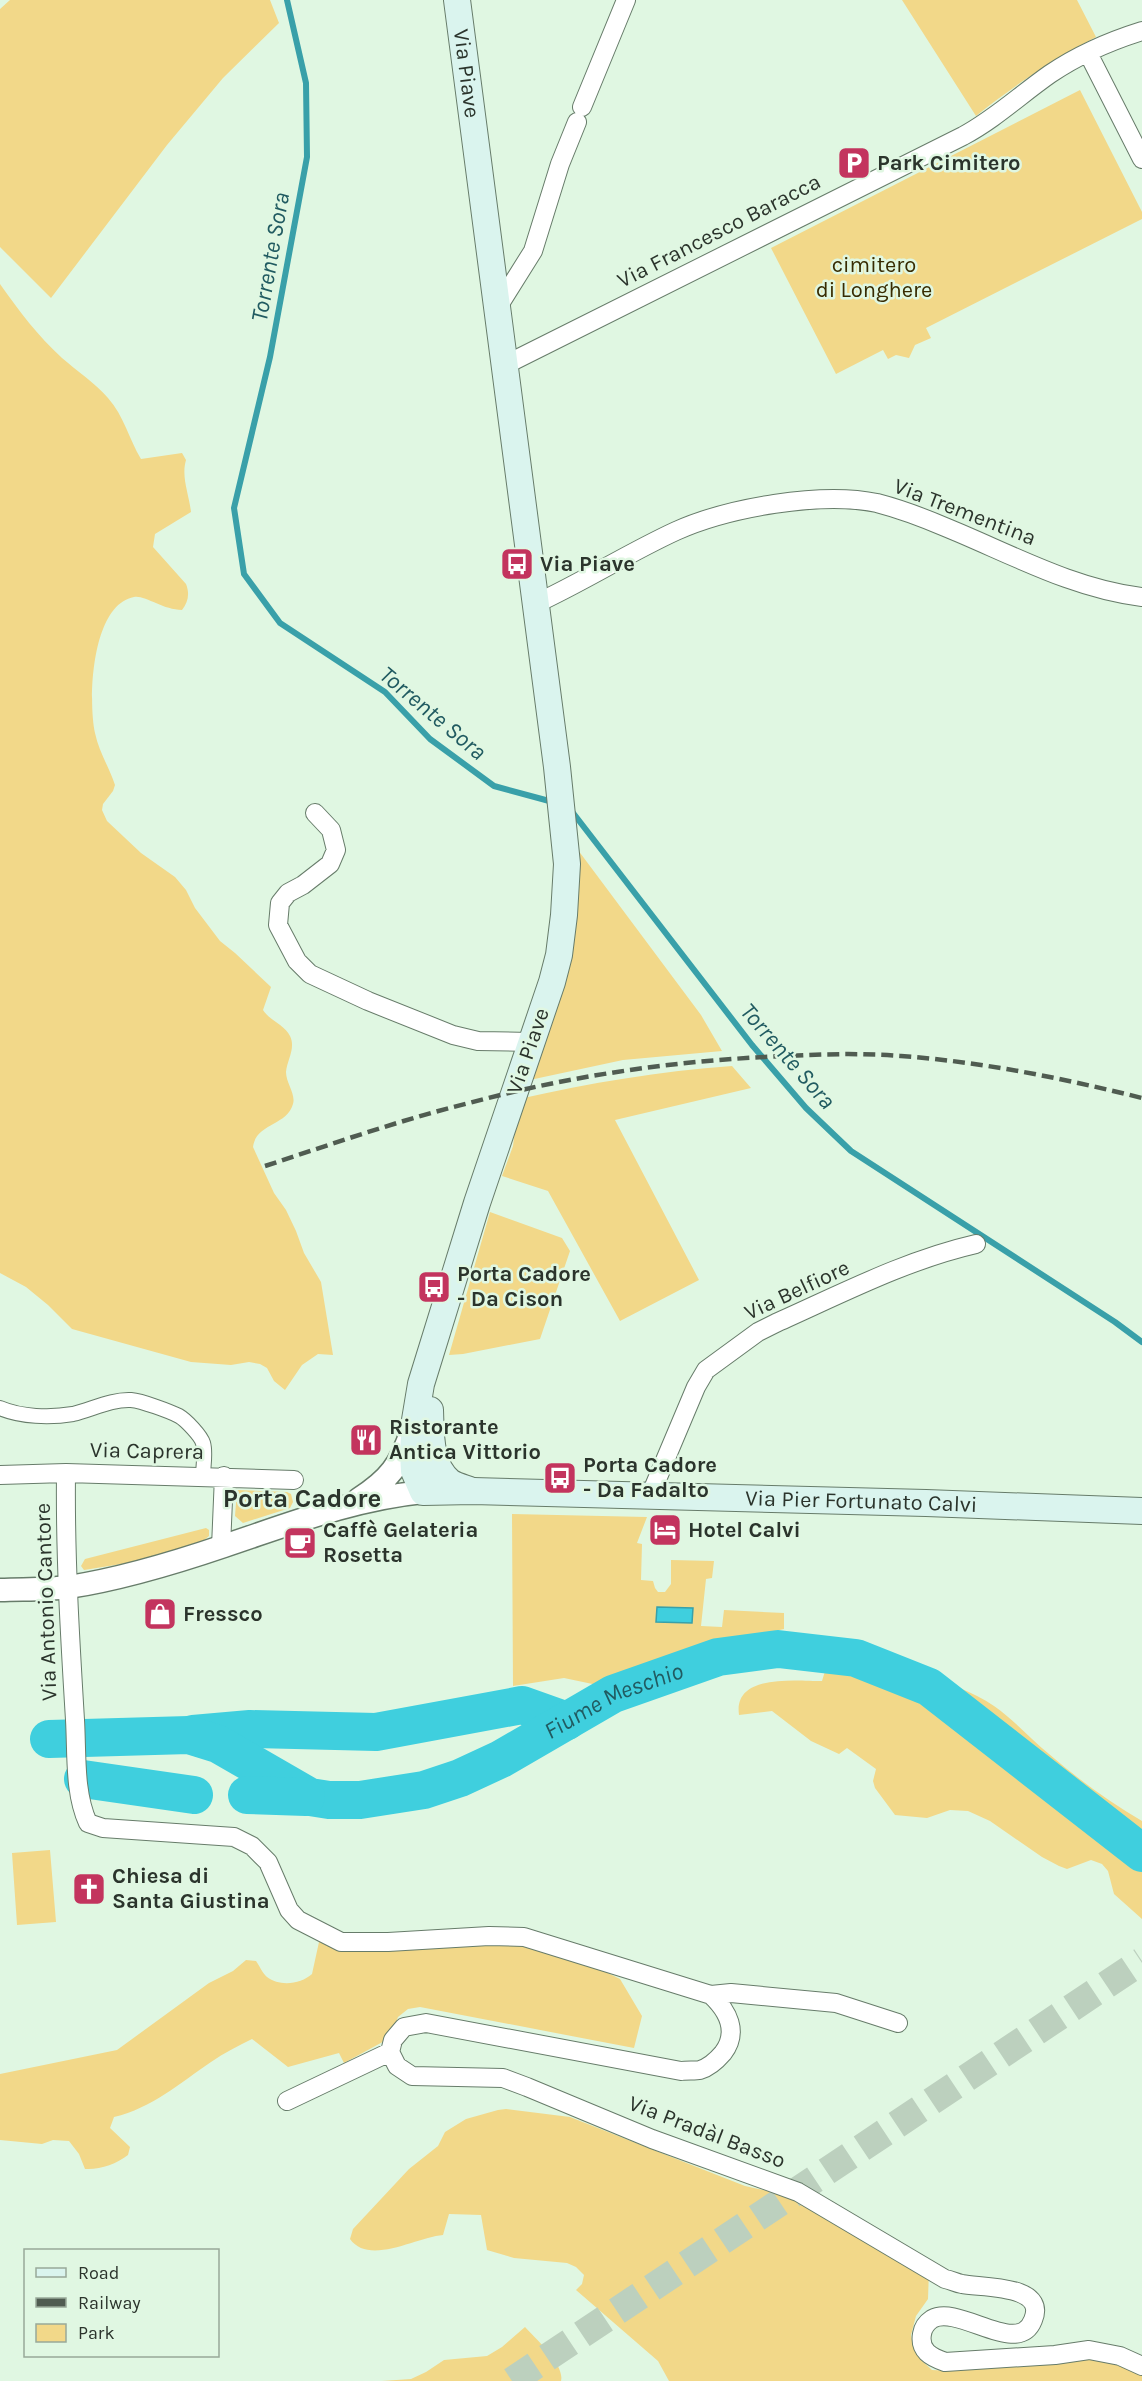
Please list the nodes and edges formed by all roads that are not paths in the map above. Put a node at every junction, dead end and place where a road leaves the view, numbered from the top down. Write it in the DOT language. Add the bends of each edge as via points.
graph roads {
  1 [pos="457,0"];
  2 [pos="626,0"];
  3 [pos="1142,31"];
  4 [pos="1088,53"];
  5 [pos="1142,159"];
  6 [pos="496,310"];
  7 [pos="504,366"];
  8 [pos="1142,597"];
  9 [pos="535,604"];
  10 [pos="315,813"];
  11 [pos="530,1042"];
  12 [pos="976,1244"];
  13 [pos="435,1344"];
  14 [pos="0,1408"];
  15 [pos="415,1420"];
  16 [pos="432,1445"];
  17 [pos="66,1473"];
  18 [pos="0,1475"];
  19 [pos="203,1476"];
  20 [pos="224,1476"];
  21 [pos="294,1480"];
  22 [pos="472,1491"];
  23 [pos="423,1492"];
  24 [pos="650,1496"];
  25 [pos="353,1504"];
  26 [pos="1142,1511"];
  27 [pos="221,1547"];
  28 [pos="68,1587"];
  29 [pos="0,1590"];
  30 [pos="711,1995"];
  31 [pos="898,2023"];
  32 [pos="390,2052"];
  33 [pos="287,2101"];
  34 [pos="1142,2366"];
  1 -- 6 [label="main road, Via Piave"];
  2 -- 6 [label="street" via="560,164 532,252"];
  3 -- 4 [label="street, Via Francesco Baracca"];
  4 -- 5 [label="street"];
  4 -- 7 [label="street, Via Francesco Baracca" via="1049,74 972,132"];
  6 -- 7 [label="main road, Via Piave"];
  7 -- 9 [label="main road, Via Piave"];
  8 -- 9 [label="street, Via Trementina" via="1059,575 943,526 876,503 837,499 773,504 679,530"];
  9 -- 11 [label="main road, Via Piave" via="566,836 566,892 552,982"];
  10 -- 11 [label="street" via="331,830 336,850 330,864 280,903 278,925 297,961 310,974 453,1035 478,1041"];
  11 -- 13 [label="main road, Via Piave"];
  12 -- 24 [label="street, Via Belfiore" via="914,1262 776,1323 706,1370"];
  13 -- 15 [label="main road, Via Piave"];
  13 -- 16 [label="main road, Via Piave" via="429,1396"];
  14 -- 19 [label="street" via="38,1415 72,1414 131,1400 148,1405 181,1417 201,1438"];
  15 -- 23 [label="main road, Via Piave" via="414,1471"];
  15 -- 25 [label="street" via="394,1471"];
  16 -- 22 [label="main road" via="442,1475 452,1484"];
  16 -- 23 [label="street, Via Piave"];
  17 -- 18 [label="street, Via Caprera"];
  17 -- 19 [label="street, Via Caprera"];
  17 -- 28 [label="street, Via Antonio Cantore"];
  19 -- 20 [label="street, Via Caprera"];
  20 -- 21 [label="street, Via Caprera"];
  20 -- 27 [label="street"];
  22 -- 23 [label="main road, Via Pier Fortunato Calvi"];
  22 -- 24 [label="main road, Via Pier Fortunato Calvi"];
  23 -- 25 [label="street"];
  24 -- 26 [label="main road, Via Pier Fortunato Calvi"];
  25 -- 27 [label="street"];
  27 -- 28 [label="street"];
  28 -- 29 [label="street"];
  28 -- 30 [label="street, Via Antonio Cantore" via="81,1809 88,1824 234,1837 252,1846 268,1862 290,1910 308,1926 342,1942 524,1937"];
  30 -- 31 [label="street" via="731,1993 836,2003"];
  30 -- 32 [label="street, Via Pradàl Basso" via="723,2007 731,2025 729,2045 717,2060 701,2069 681,2071 426,2023 404,2027 393,2040"];
  32 -- 33 [label="street"];
  32 -- 34 [label="street, Via Pradàl Basso" via="397,2066 412,2076 503,2078 652,2139 798,2192 945,2279 1006,2288 1023,2294 1034,2306 1031,2325 1013,2334 999,2333 953,2316 938,2316 926,2323 922,2333 922,2346 930,2357 945,2362 1089,2350"];
}
